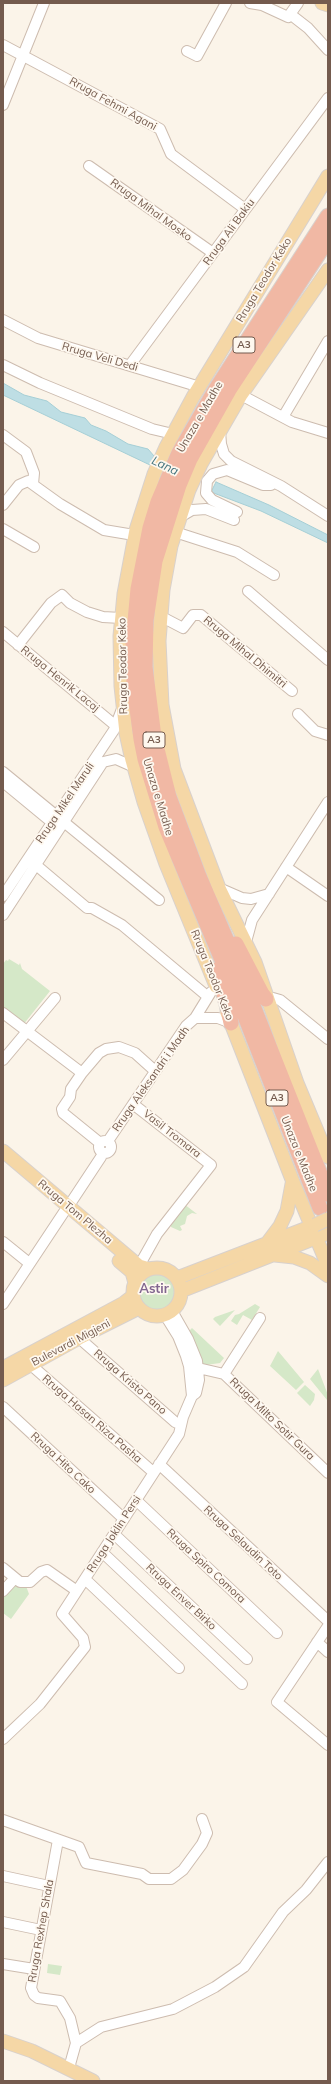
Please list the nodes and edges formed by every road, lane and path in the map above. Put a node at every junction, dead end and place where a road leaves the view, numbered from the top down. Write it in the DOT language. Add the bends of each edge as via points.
graph roads {
  1 [pos="44,3"];
  2 [pos="226,3"];
  3 [pos="250,3"];
  4 [pos="298,3"];
  5 [pos="322,3"];
  6 [pos="328,5"];
  7 [pos="290,14"];
  8 [pos="3,45"];
  9 [pos="328,50"];
  10 [pos="187,51"];
  11 [pos="23,55"];
  12 [pos="328,98"];
  13 [pos="3,105"];
  14 [pos="89,166"];
  15 [pos="328,176"];
  16 [pos="245,209"];
  17 [pos="328,212"];
  18 [pos="328,216"];
  19 [pos="313,239"];
  20 [pos="328,239"];
  21 [pos="213,253"];
  22 [pos="328,270"];
  23 [pos="3,320"];
  24 [pos="328,341"];
  25 [pos="130,365"];
  26 [pos="3,366"];
  27 [pos="200,387"];
  28 [pos="241,395"];
  29 [pos="283,417"];
  30 [pos="220,431"];
  31 [pos="327,431"];
  32 [pos="173,434"];
  33 [pos="3,435"];
  34 [pos="184,456"];
  35 [pos="172,482"];
  36 [pos="33,484"];
  37 [pos="281,486"];
  38 [pos="3,505"];
  39 [pos="328,516"];
  40 [pos="180,517"];
  41 [pos="3,529"];
  42 [pos="175,532"];
  43 [pos="130,534"];
  44 [pos="34,547"];
  45 [pos="274,575"];
  46 [pos="248,591"];
  47 [pos="160,616"];
  48 [pos="121,618"];
  49 [pos="3,632"];
  50 [pos="18,644"];
  51 [pos="328,660"];
  52 [pos="292,691"];
  53 [pos="122,709"];
  54 [pos="298,714"];
  55 [pos="116,726"];
  56 [pos="328,735"];
  57 [pos="134,767"];
  58 [pos="3,772"];
  59 [pos="3,782"];
  60 [pos="328,802"];
  61 [pos="57,822"];
  62 [pos="36,865"];
  63 [pos="286,867"];
  64 [pos="192,876"];
  65 [pos="219,888"];
  66 [pos="269,894"];
  67 [pos="3,896"];
  68 [pos="328,896"];
  69 [pos="159,900"];
  70 [pos="3,915"];
  71 [pos="246,942"];
  72 [pos="216,986"];
  73 [pos="207,996"];
  74 [pos="55,998"];
  75 [pos="266,999"];
  76 [pos="3,1014"];
  77 [pos="195,1018"];
  78 [pos="231,1023"];
  79 [pos="27,1031"];
  80 [pos="328,1039"];
  81 [pos="3,1060"];
  82 [pos="155,1071"];
  83 [pos="82,1073"];
  84 [pos="133,1104"];
  85 [pos="3,1151"];
  86 [pos="101,1157"];
  87 [pos="328,1157"];
  88 [pos="3,1161"];
  89 [pos="293,1182"];
  90 [pos="328,1194"];
  91 [pos="66,1210"];
  92 [pos="324,1214"];
  93 [pos="318,1232"];
  94 [pos="3,1242"];
  95 [pos="263,1245"];
  96 [pos="274,1255"];
  97 [pos="30,1263"];
  98 [pos="328,1266"];
  99 [pos="144,1268"];
  100 [pos="328,1276"];
  101 [pos="177,1278"];
  102 [pos="134,1290"];
  103 [pos="181,1291"];
  104 [pos="3,1304"];
  105 [pos="139,1308"];
  106 [pos="169,1313"];
  107 [pos="260,1318"];
  108 [pos="79,1338"];
  109 [pos="31,1365"];
  110 [pos="3,1368"];
  111 [pos="194,1368"];
  112 [pos="224,1374"];
  113 [pos="3,1380"];
  114 [pos="3,1407"];
  115 [pos="181,1424"];
  116 [pos="156,1468"];
  117 [pos="328,1473"];
  118 [pos="136,1500"];
  119 [pos="124,1519"];
  120 [pos="114,1534"];
  121 [pos="102,1552"];
  122 [pos="3,1568"];
  123 [pos="15,1578"];
  124 [pos="85,1579"];
  125 [pos="3,1591"];
  126 [pos="77,1591"];
  127 [pos="327,1619"];
  128 [pos="276,1633"];
  129 [pos="317,1642"];
  130 [pos="328,1652"];
  131 [pos="247,1659"];
  132 [pos="179,1668"];
  133 [pos="242,1684"];
  134 [pos="3,1739"];
  135 [pos="328,1745"];
  136 [pos="202,1819"];
  137 [pos="3,1820"];
  138 [pos="58,1840"];
  139 [pos="328,1862"];
  140 [pos="3,1876"];
  141 [pos="49,1886"];
  142 [pos="3,1922"];
  143 [pos="41,1930"];
  144 [pos="3,1964"];
  145 [pos="34,1969"];
  146 [pos="3,2041"];
  147 [pos="76,2043"];
  148 [pos="69,2068"];
  149 [pos="93,2081"];
  1 -- 11 [label="street"];
  2 -- 10 [label="street" via="197,56"];
  3 -- 7 [label="street" via="262,5 288,17"];
  4 -- 7 [label="street"];
  5 -- 6 [label="main road"];
  7 -- 9 [label="street" via="308,28"];
  8 -- 11 [label="street, Rruga Fehmi Agani"];
  11 -- 13 [label="street"];
  11 -- 16 [label="street, Rruga Fehmi Agani" via="160,129 171,154"];
  12 -- 16 [label="street, Rruga Ali Bakiu"];
  14 -- 21 [label="street, Rruga Mihal Mosko"];
  15 -- 27 [label="main road, Rruga Teodor Keko"];
  16 -- 21 [label="street, Rruga Ali Bakiu"];
  17 -- 19 [label="highway"];
  18 -- 19 [label="highway, Unaza e Madhe / A3"];
  19 -- 34 [label="highway, Unaza e Madhe / A3" via="216,389"];
  20 -- 34 [label="highway, Unaza e Madhe / A3"];
  21 -- 25 [label="street, Rruga Ali Bakiu"];
  22 -- 28 [label="main road, Rruga Teodor Keko"];
  23 -- 25 [label="street, Rruga Veli Dedi" via="38,338"];
  24 -- 29 [label="street"];
  25 -- 27 [label="street, Rruga Veli Dedi"];
  26 -- 32 [label="street" via="152,428"];
  27 -- 32 [label="main road, Rruga Teodor Keko"];
  28 -- 29 [label="street"];
  28 -- 30 [label="main road, Rruga Teodor Keko"];
  29 -- 31 [label="street"];
  30 -- 34 [label="main road, Rruga Teodor Keko"];
  30 -- 37 [label="street" via="224,454 231,461"];
  32 -- 34 [label="main road, Rruga Teodor Keko"];
  33 -- 36 [label="street" via="26,452 34,472"];
  34 -- 35 [label="highway, Unaza e Madhe / A3"];
  34 -- 35 [label="main road, Rruga Teodor Keko"];
  35 -- 40 [label="main road, Rruga Teodor Keko"];
  35 -- 43 [label="main road, Rruga Teodor Keko"];
  35 -- 64 [label="highway, Unaza e Madhe / A3" via="152,522 143,560 134,620 133,669 145,759 166,827"];
  36 -- 38 [label="street" via="28,481 19,485"];
  36 -- 43 [label="street" via="60,504 104,530"];
  37 -- 39 [label="street"];
  37 -- 40 [label="street" via="263,485 227,470 217,471 207,481 206,493 235,516 206,508 192,510"];
  40 -- 42 [label="main road, Rruga Teodor Keko"];
  41 -- 44 [label="street"];
  42 -- 45 [label="street" via="237,552"];
  42 -- 47 [label="main road, Rruga Teodor Keko"];
  43 -- 48 [label="main road, Rruga Teodor Keko"];
  46 -- 51 [label="street"];
  47 -- 52 [label="street, Rruga Mihal Dhimitri" via="183,628 193,615 201,615"];
  47 -- 65 [label="main road, Rruga Teodor Keko" via="160,681 166,734 180,787"];
  48 -- 50 [label="street" via="88,612 70,603 62,595 51,603"];
  48 -- 53 [label="main road, Rruga Teodor Keko"];
  49 -- 50 [label="street, Rruga Henrik Lacaj"];
  50 -- 55 [label="street, Rruga Henrik Lacaj"];
  53 -- 55 [label="street, Rruga Mikel Maruli"];
  53 -- 57 [label="main road, Rruga Teodor Keko"];
  54 -- 56 [label="street" via="315,731"];
  55 -- 61 [label="street, Rruga Mikel Maruli"];
  57 -- 61 [label="street, Rruga Mikel Maruli" via="116,759 103,762"];
  57 -- 72 [label="main road, Rruga Teodor Keko" via="166,864"];
  58 -- 61 [label="street"];
  59 -- 61 [label="street"];
  60 -- 63 [label="street"];
  61 -- 62 [label="street, Rruga Mikel Maruli"];
  61 -- 67 [label="street, Rruga Mikel Maruli"];
  61 -- 69 [label="street"];
  62 -- 70 [label="street, Rruga Mikel Maruli"];
  62 -- 73 [label="street" via="87,908 92,908 122,925"];
  63 -- 66 [label="street"];
  63 -- 68 [label="street"];
  64 -- 75 [label="highway" via="206,882"];
  64 -- 78 [label="highway" via="188,890 216,967"];
  64 -- 90 [label="highway, Unaza e Madhe / A3" via="232,953"];
  64 -- 92 [label="highway, Unaza e Madhe / A3"];
  65 -- 66 [label="street" via="242,898"];
  65 -- 71 [label="main road, Rruga Teodor Keko"];
  66 -- 71 [label="street" via="252,920"];
  71 -- 75 [label="main road, Rruga Teodor Keko"];
  72 -- 73 [label="street, Rruga Aleksandri i Madh"];
  72 -- 78 [label="main road, Rruga Teodor Keko"];
  73 -- 77 [label="street, Rruga Aleksandri i Madh"];
  74 -- 79 [label="street"];
  75 -- 80 [label="street" via="280,1000"];
  75 -- 87 [label="main road, Rruga Teodor Keko"];
  76 -- 79 [label="street"];
  77 -- 78 [label="street, Rruga Aleksandri i Madh" via="218,1018"];
  77 -- 82 [label="street, Rruga Aleksandri i Madh" via="186,1026"];
  78 -- 89 [label="main road, Rruga Teodor Keko"];
  79 -- 81 [label="street"];
  79 -- 83 [label="street"];
  82 -- 83 [label="street" via="130,1050 113,1048 99,1053"];
  82 -- 84 [label="street, Rruga Aleksandri i Madh"];
  83 -- 84 [label="street, Rruga Aleksandri i Madh" via="71,1089 70,1097 62,1109 63,1113 104,1142"];
  84 -- 99 [label="street, Vasil Tromara" via="211,1165 157,1234"];
  85 -- 91 [label="main road, Rruga Tom Plezha"];
  86 -- 91 [label="street"];
  88 -- 91 [label="main road, Rruga Tom Plezha"];
  89 -- 93 [label="main road, Rruga Teodor Keko"];
  89 -- 95 [label="main road" via="290,1203 284,1218 270,1240"];
  91 -- 97 [label="street"];
  91 -- 99 [label="main road, Rruga Tom Plezha"];
  91 -- 102 [label="main road, Rruga Tom Plezha" via="132,1272"];
  92 -- 93 [label="main road, bridge"];
  93 -- 95 [label="main road"];
  93 -- 96 [label="main road"];
  93 -- 98 [label="main road, Rruga Teodor Keko"];
  94 -- 97 [label="street"];
  95 -- 101 [label="main road"];
  96 -- 100 [label="main road" via="294,1257 310,1263"];
  96 -- 103 [label="main road"];
  97 -- 104 [label="street"];
  99 -- 101 [label="main road" via="164,1268"];
  99 -- 102 [label="main road, Bulevardi Migjeni"];
  101 -- 103 [label="main road"];
  102 -- 105 [label="main road"];
  102 -- 110 [label="main road, Bulevardi Migjeni" via="124,1303"];
  103 -- 106 [label="main road" via="177,1305"];
  105 -- 106 [label="main road" via="149,1314"];
  105 -- 108 [label="main road, Bulevardi Migjeni"];
  106 -- 111 [label="street, Rruga Joklin Persi"];
  107 -- 112 [label="street"];
  108 -- 109 [label="main road, Bulevardi Migjeni"];
  108 -- 115 [label="street, Rruga Kristo Pano" via="175,1422"];
  109 -- 113 [label="main road, Bulevardi Migjeni"];
  109 -- 116 [label="street, Rruga Hasan Riza Pasha"];
  111 -- 112 [label="street, Rruga Milto Sotir Gura"];
  111 -- 115 [label="street, Rruga Joklin Persi" via="196,1393 192,1396"];
  112 -- 117 [label="street, Rruga Milto Sotir Gura"];
  114 -- 119 [label="street, Rruga Hito Cako"];
  115 -- 116 [label="street, Rruga Joklin Persi" via="179,1434"];
  116 -- 118 [label="street, Rruga Joklin Persi"];
  116 -- 127 [label="street, Rruga Selaudin Toto"];
  118 -- 119 [label="street, Rruga Joklin Persi"];
  118 -- 128 [label="street, Rruga Spiro Comora"];
  119 -- 120 [label="street, Rruga Joklin Persi"];
  120 -- 121 [label="street, Rruga Joklin Persi"];
  120 -- 131 [label="street, Rruga Enver Birko"];
  121 -- 124 [label="street, Rruga Joklin Persi"];
  121 -- 133 [label="street"];
  122 -- 123 [label="street"];
  123 -- 125 [label="street"];
  123 -- 126 [label="street" via="20,1582 30,1582 47,1570"];
  124 -- 126 [label="street, Rruga Joklin Persi"];
  124 -- 132 [label="street"];
  126 -- 134 [label="street, Rruga Joklin Persi" via="62,1614 83,1638 85,1647 40,1704"];
  127 -- 129 [label="street"];
  129 -- 130 [label="street"];
  129 -- 135 [label="street" via="277,1702"];
  136 -- 138 [label="street" via="206,1832 202,1844 183,1870 171,1879 149,1879 142,1874 86,1863 79,1847"];
  137 -- 138 [label="street"];
  138 -- 141 [label="street, Rruga Rexhep Shala"];
  139 -- 147 [label="street" via="306,1890 283,1912 244,1967 172,2009 101,2027"];
  140 -- 141 [label="street"];
  141 -- 143 [label="street, Rruga Rexhep Shala"];
  142 -- 143 [label="street"];
  143 -- 145 [label="street, Rruga Rexhep Shala"];
  144 -- 145 [label="street"];
  145 -- 147 [label="street, Rruga Rexhep Shala" via="31,1988 34,1995 38,1998 60,2001 70,2018"];
  146 -- 148 [label="main road"];
  147 -- 148 [label="street, Rruga Rexhep Shala"];
  148 -- 149 [label="main road"];
}
